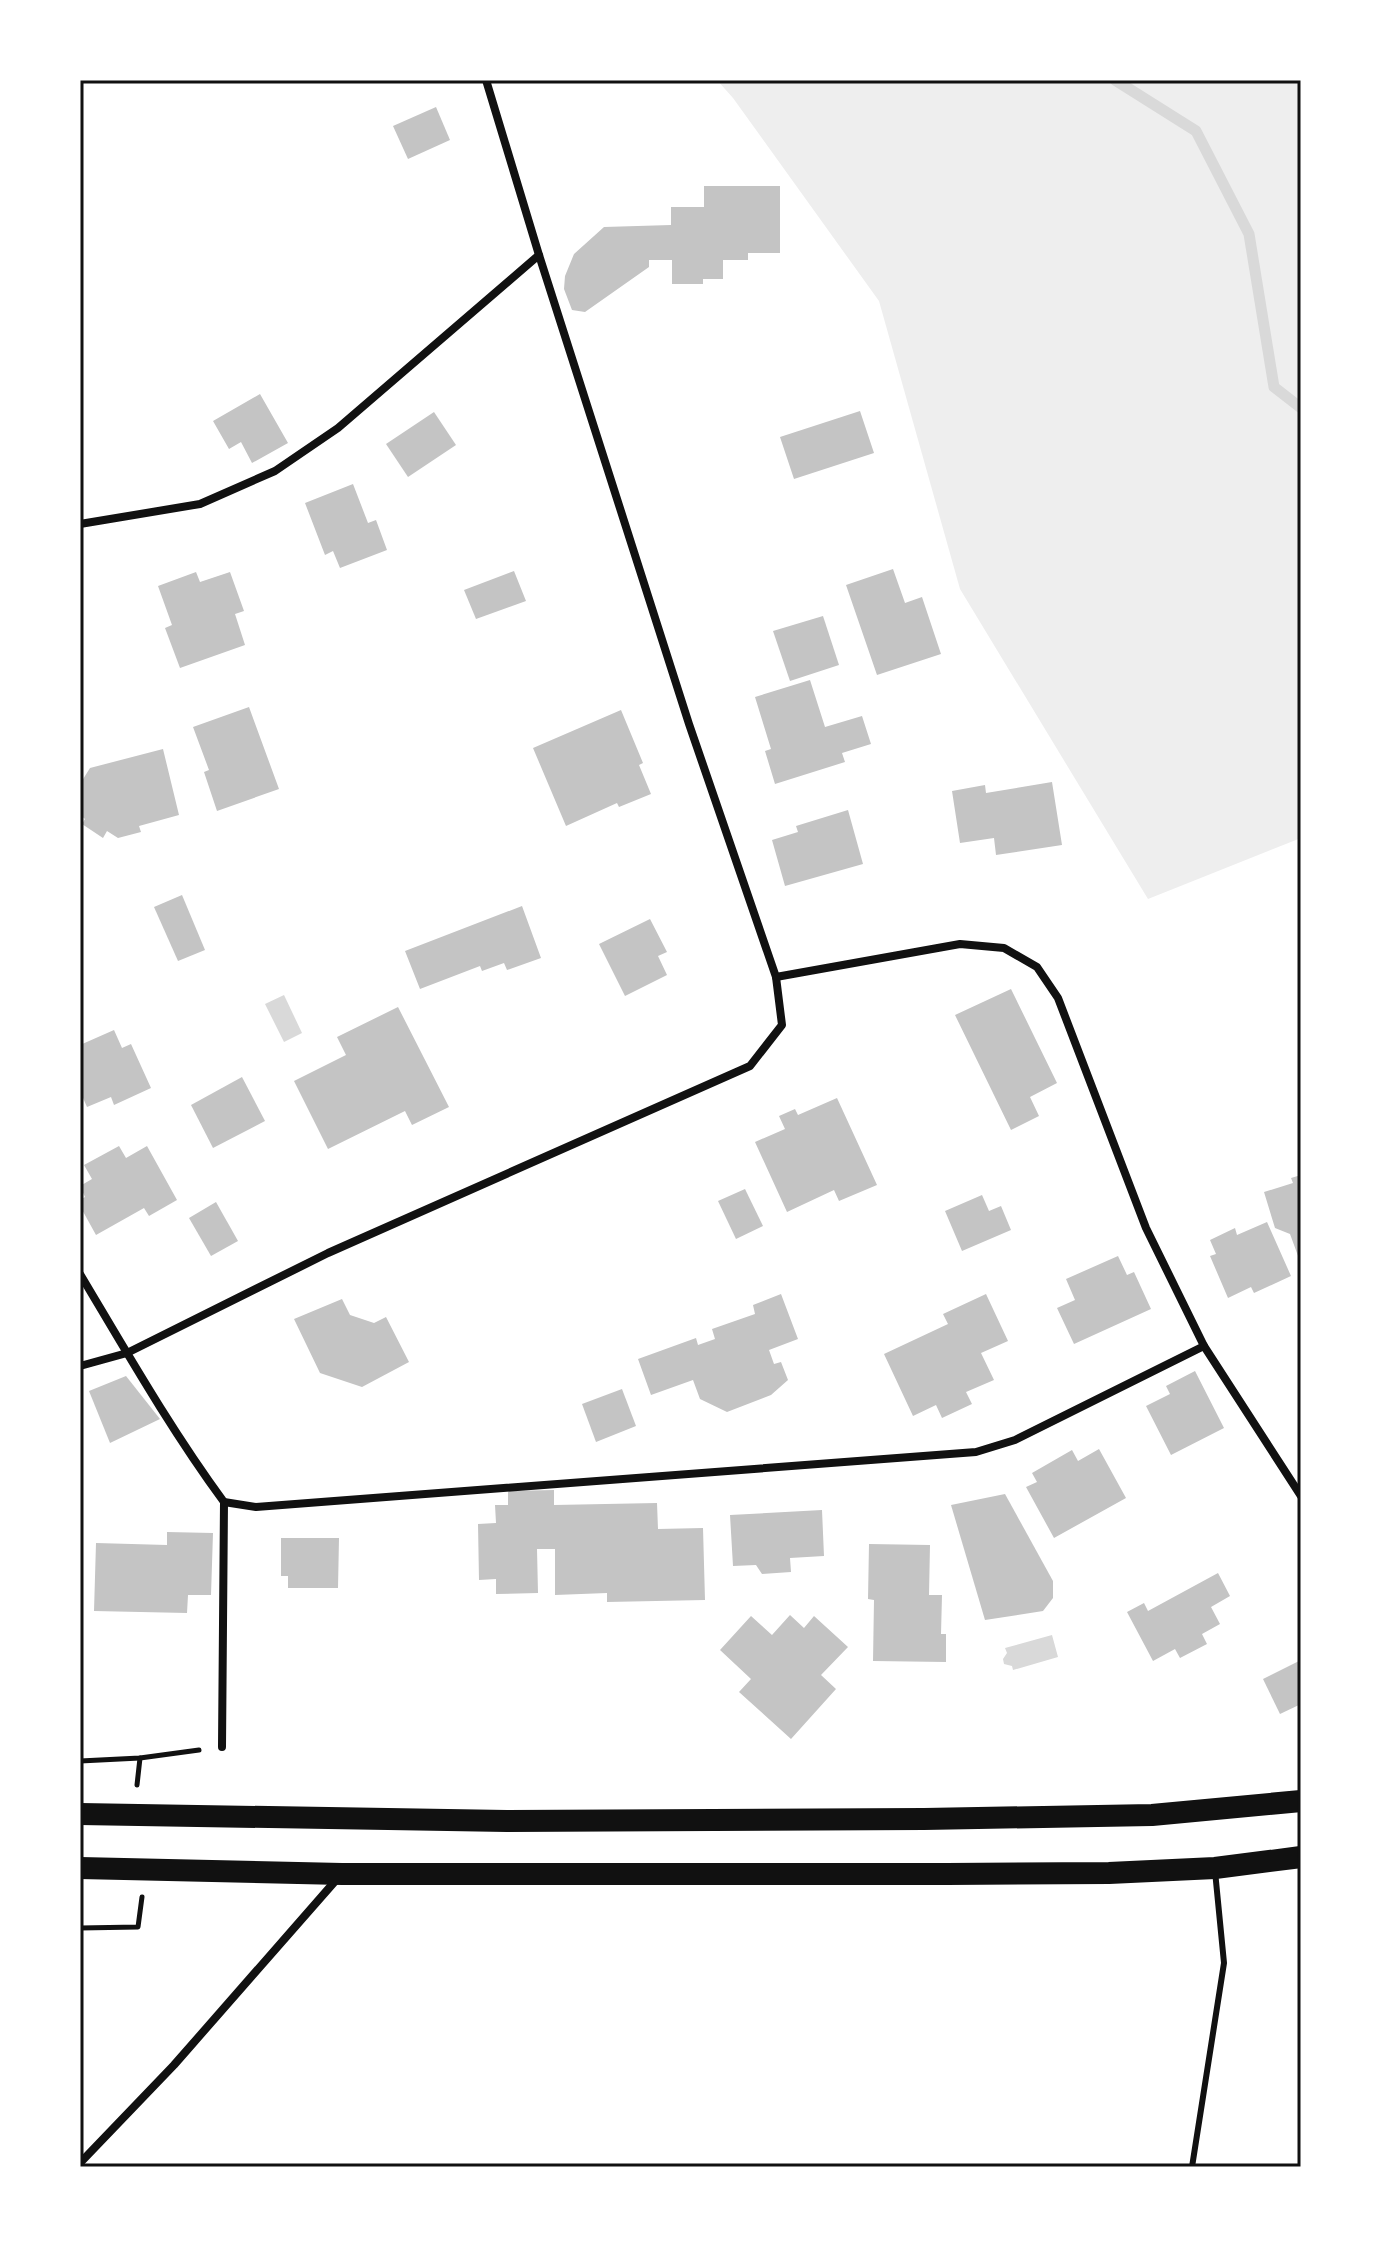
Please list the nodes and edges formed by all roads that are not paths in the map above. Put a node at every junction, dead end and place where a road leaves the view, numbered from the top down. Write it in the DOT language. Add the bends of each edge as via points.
graph roads {
  1 [pos="486,80"];
  2 [pos="539,255"];
  3 [pos="80,524"];
  4 [pos="776,977"];
  5 [pos="80,1274"];
  6 [pos="1204,1346"];
  7 [pos="127,1353"];
  8 [pos="80,1366"];
  9 [pos="1301,1496"];
  10 [pos="224,1502"];
  11 [pos="222,1747"];
  12 [pos="1301,1801"];
  13 [pos="80,1814"];
  14 [pos="1301,1857"];
  15 [pos="80,1868"];
  16 [pos="1215,1868"];
  17 [pos="342,1874"];
  18 [pos="80,2163"];
  19 [pos="1192,2167"];
  1 -- 2 [label="street"];
  2 -- 3 [label="street" via="338,428 275,471 200,504"];
  2 -- 4 [label="street"];
  4 -- 6 [label="street" via="960,944 1004,948 1037,967 1058,998 1146,1228"];
  4 -- 7 [label="street" via="782,1025 750,1066 328,1253"];
  5 -- 7 [label="street"];
  6 -- 9 [label="street"];
  6 -- 10 [label="street" via="1015,1440 976,1452 256,1507"];
  7 -- 8 [label="street"];
  7 -- 10 [label="street"];
  10 -- 11 [label="street"];
  12 -- 13 [label="highway" via="1152,1815 908,1819 507,1821"];
  14 -- 16 [label="highway"];
  15 -- 17 [label="highway"];
  16 -- 17 [label="highway" via="1109,1873"];
  16 -- 19 [label="lane" via="1224,1963"];
  17 -- 18 [label="street"];
}
